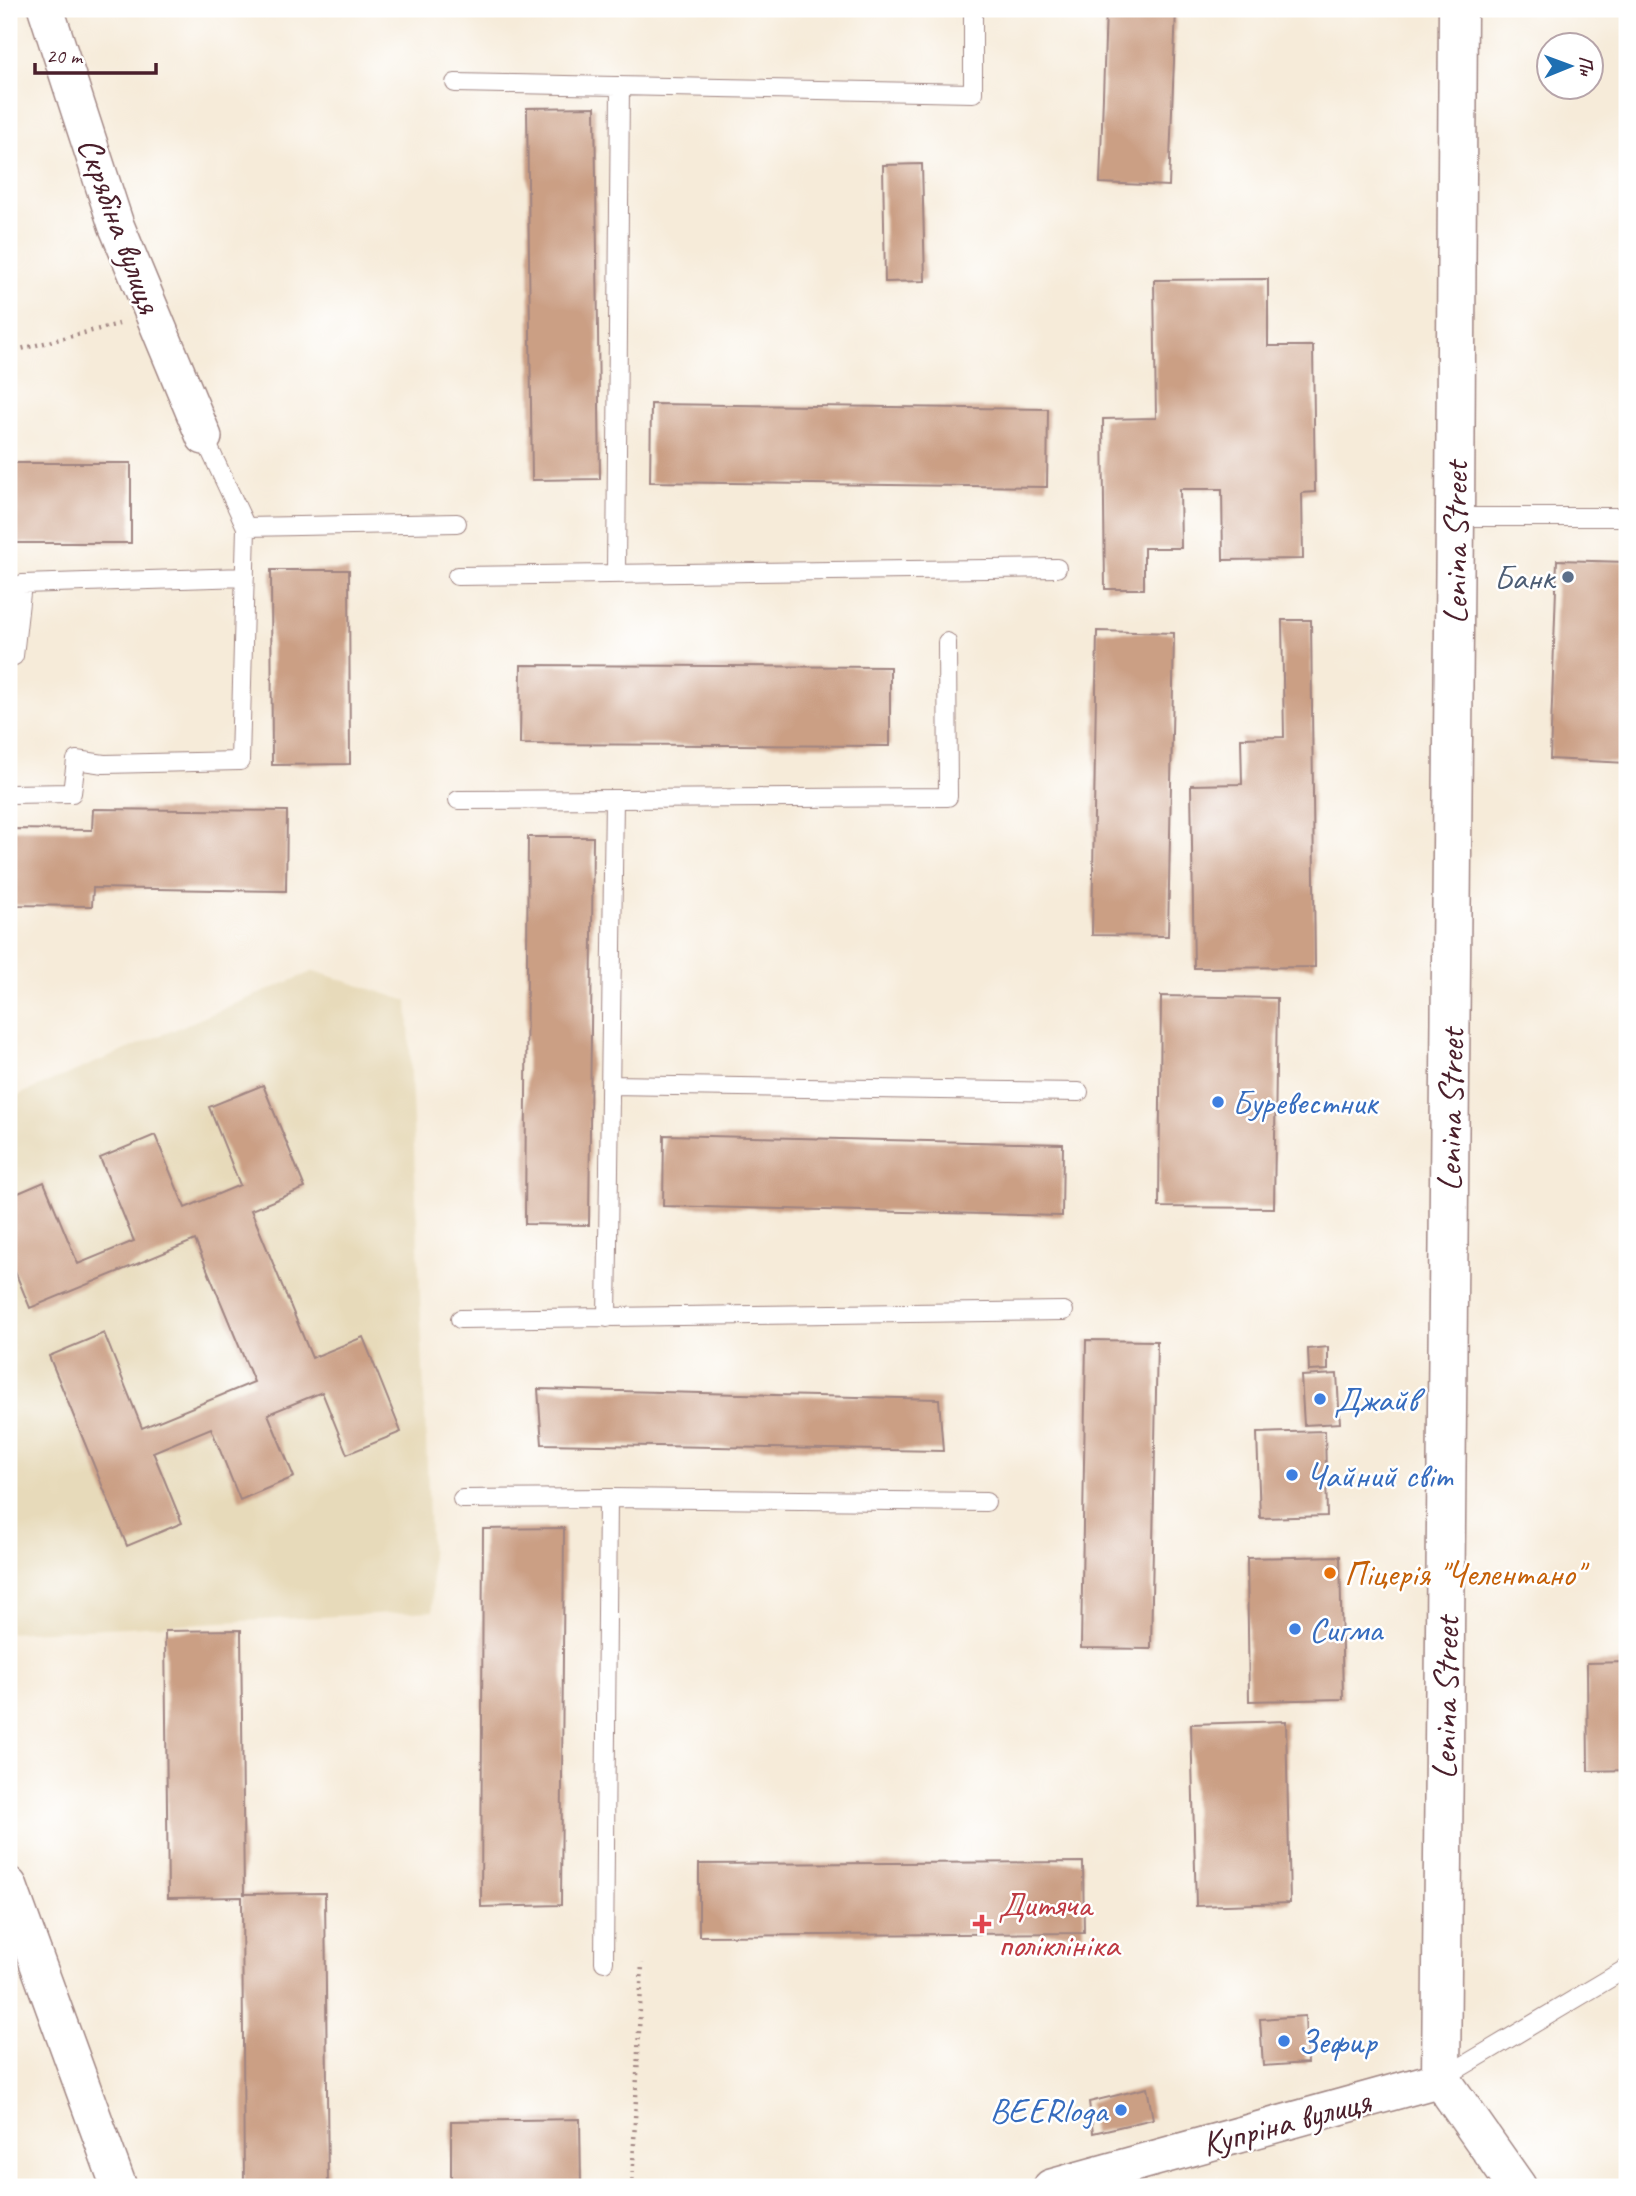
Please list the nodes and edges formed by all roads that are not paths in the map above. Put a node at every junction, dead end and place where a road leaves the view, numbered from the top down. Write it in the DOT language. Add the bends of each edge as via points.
graph roads {
  1 [pos="46,9"];
  2 [pos="973,9"];
  3 [pos="1458,9"];
  4 [pos="455,83"];
  5 [pos="620,86"];
  6 [pos="204,437"];
  7 [pos="1455,517"];
  8 [pos="1627,517"];
  9 [pos="457,523"];
  10 [pos="246,527"];
  11 [pos="1057,568"];
  12 [pos="616,573"];
  13 [pos="457,576"];
  14 [pos="245,577"];
  15 [pos="947,642"];
  16 [pos="9,656"];
  17 [pos="9,794"];
  18 [pos="614,799"];
  19 [pos="458,800"];
  20 [pos="611,1086"];
  21 [pos="1079,1092"];
  22 [pos="1064,1311"];
  23 [pos="607,1318"];
  24 [pos="460,1319"];
  25 [pos="608,1498"];
  26 [pos="461,1499"];
  27 [pos="986,1502"];
  28 [pos="9,1885"];
  29 [pos="604,1962"];
  30 [pos="1627,1968"];
  31 [pos="1441,2079"];
  32 [pos="119,2187"];
  33 [pos="1051,2187"];
  34 [pos="1517,2187"];
  1 -- 6 [label="street, Скрябіна вулиця" via="116,226"];
  2 -- 5 [label="lane" via="973,93"];
  3 -- 7 [label="street, Lenina Street"];
  4 -- 5 [label="lane"];
  5 -- 12 [label="lane"];
  6 -- 10 [label="lane"];
  7 -- 8 [label="lane"];
  7 -- 31 [label="street, Lenina Street"];
  9 -- 10 [label="lane"];
  10 -- 14 [label="lane"];
  11 -- 12 [label="lane"];
  12 -- 13 [label="lane"];
  14 -- 16 [label="lane" via="22,584 14,656"];
  14 -- 17 [label="lane" via="240,761 104,764 76,760 72,793"];
  15 -- 18 [label="lane" via="948,797"];
  18 -- 19 [label="lane"];
  18 -- 20 [label="lane"];
  20 -- 21 [label="lane"];
  20 -- 23 [label="lane"];
  22 -- 23 [label="lane"];
  23 -- 24 [label="lane"];
  25 -- 26 [label="lane"];
  25 -- 27 [label="lane"];
  25 -- 29 [label="lane"];
  28 -- 32 [label="street"];
  30 -- 31 [label="lane"];
  31 -- 33 [label="street, Купріна вулиця"];
  31 -- 34 [label="street"];
}
